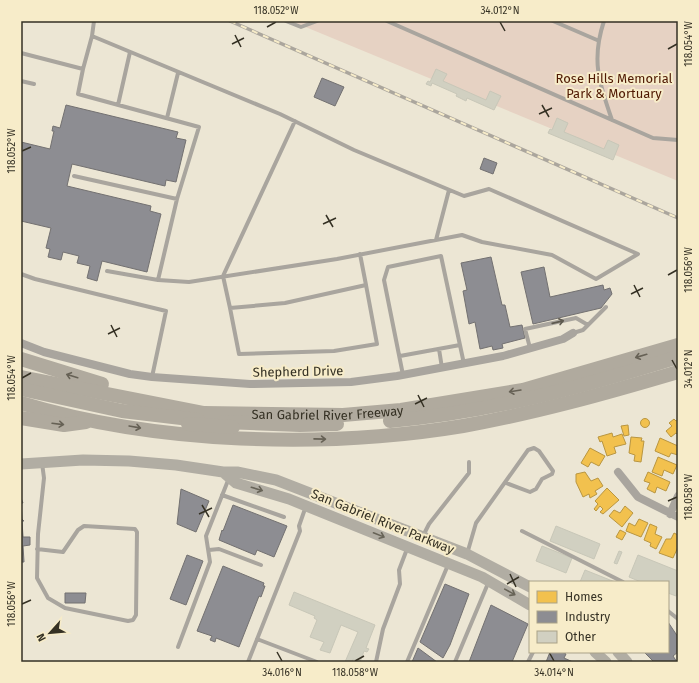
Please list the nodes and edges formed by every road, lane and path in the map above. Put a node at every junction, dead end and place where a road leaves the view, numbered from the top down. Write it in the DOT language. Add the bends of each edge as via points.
graph roads {
  1 [pos="94,21"];
  2 [pos="286,21"];
  3 [pos="317,21"];
  4 [pos="387,21"];
  5 [pos="553,21"];
  6 [pos="604,21"];
  7 [pos="92,36"];
  8 [pos="598,40"];
  9 [pos="130,52"];
  10 [pos="21,53"];
  11 [pos="83,69"];
  12 [pos="178,73"];
  13 [pos="21,81"];
  14 [pos="34,84"];
  15 [pos="118,105"];
  16 [pos="167,118"];
  17 [pos="612,120"];
  18 [pos="294,121"];
  19 [pos="678,140"];
  20 [pos="74,176"];
  21 [pos="448,190"];
  22 [pos="177,199"];
  23 [pos="436,240"];
  24 [pos="360,254"];
  25 [pos="107,271"];
  26 [pos="21,274"];
  27 [pos="223,276"];
  28 [pos="158,280"];
  29 [pos="366,284"];
  30 [pos="606,307"];
  31 [pos="230,308"];
  32 [pos="588,325"];
  33 [pos="573,333"];
  34 [pos="21,343"];
  35 [pos="460,345"];
  36 [pos="678,345"];
  37 [pos="439,349"];
  38 [pos="530,349"];
  39 [pos="400,356"];
  40 [pos="678,357"];
  41 [pos="21,359"];
  42 [pos="678,363"];
  43 [pos="464,364"];
  44 [pos="442,368"];
  45 [pos="678,372"];
  46 [pos="403,375"];
  47 [pos="21,377"];
  48 [pos="152,377"];
  49 [pos="21,398"];
  50 [pos="204,413"];
  51 [pos="21,418"];
  52 [pos="96,421"];
  53 [pos="469,462"];
  54 [pos="42,463"];
  55 [pos="21,464"];
  56 [pos="618,472"];
  57 [pos="226,475"];
  58 [pos="506,483"];
  59 [pos="222,496"];
  60 [pos="678,496"];
  61 [pos="306,505"];
  62 [pos="674,516"];
  63 [pos="284,517"];
  64 [pos="522,531"];
  65 [pos="422,536"];
  66 [pos="408,546"];
  67 [pos="38,549"];
  68 [pos="209,550"];
  69 [pos="467,554"];
  70 [pos="449,563"];
  71 [pos="262,565"];
  72 [pos="490,581"];
  73 [pos="621,581"];
  74 [pos="529,586"];
  75 [pos="529,603"];
  76 [pos="669,612"];
  77 [pos="678,619"];
  78 [pos="257,639"];
  79 [pos="178,647"];
  80 [pos="532,653"];
  81 [pos="619,653"];
  82 [pos="248,662"];
  83 [pos="317,662"];
  84 [pos="376,662"];
  85 [pos="407,662"];
  86 [pos="455,662"];
  87 [pos="528,662"];
  88 [pos="627,662"];
  1 -- 7 [label="lane"];
  2 -- 3 [label="lane" via="301,27"];
  4 -- 17 [label="lane"];
  5 -- 8 [label="lane"];
  6 -- 8 [label="lane"];
  7 -- 9 [label="lane"];
  7 -- 11 [label="lane"];
  8 -- 17 [label="lane" via="596,66"];
  9 -- 12 [label="lane"];
  9 -- 15 [label="lane"];
  10 -- 11 [label="lane"];
  11 -- 15 [label="lane" via="78,94"];
  12 -- 16 [label="lane"];
  12 -- 18 [label="lane"];
  13 -- 14 [label="lane"];
  15 -- 16 [label="lane"];
  16 -- 22 [label="lane" via="199,127"];
  17 -- 19 [label="lane" via="653,138"];
  18 -- 21 [label="lane"];
  18 -- 27 [label="lane"];
  20 -- 22 [label="lane"];
  21 -- 23 [label="lane"];
  21 -- 23 [label="lane" via="464,196 489,189 638,254 596,279 552,254 482,242 462,235"];
  22 -- 28 [label="lane"];
  23 -- 24 [label="lane"];
  24 -- 27 [label="lane"];
  24 -- 29 [label="lane"];
  25 -- 28 [label="lane"];
  26 -- 48 [label="lane" via="35,280 166,311"];
  27 -- 28 [label="lane" via="189,282"];
  27 -- 31 [label="lane"];
  29 -- 31 [label="lane" via="285,303"];
  29 -- 31 [label="lane" via="377,344 334,351 239,354"];
  30 -- 32 [label="lane"];
  32 -- 33 [label="lane" via="583,330"];
  38 -- 32 [label="lane, one-way" via="525,329 576,318"];
  33 -- 38 [label="street, Shepherd Drive" via="563,339"];
  34 -- 48 [label="street, Shepherd Drive" via="44,352 130,374"];
  35 -- 37 [label="lane"];
  35 -- 39 [label="lane" via="441,256 388,267 384,280"];
  35 -- 43 [label="lane"];
  36 -- 50 [label="highway, San Gabriel River Freeway, one-way" via="523,390 401,410 343,415"];
  37 -- 39 [label="lane"];
  37 -- 44 [label="lane"];
  38 -- 43 [label="street, Shepherd Drive"];
  39 -- 46 [label="lane"];
  40 -- 49 [label="highway" via="535,398 428,417 363,423 300,425 200,420"];
  50 -- 41 [label="highway, one-way" via="74,377"];
  42 -- 49 [label="highway" via="573,393 481,413 406,424 345,428 216,427 156,421 39,399"];
  43 -- 44 [label="street, Shepherd Drive"];
  44 -- 46 [label="street, Shepherd Drive"];
  52 -- 45 [label="highway, San Gabriel River Freeway, one-way" via="203,436 334,439 462,426 574,401"];
  46 -- 48 [label="street, Shepherd Drive" via="351,382 250,384"];
  47 -- 50 [label="highway, San Gabriel River Freeway"];
  49 -- 52 [label="highway, San Gabriel River Freeway"];
  51 -- 52 [label="highway, one-way" via="64,425"];
  53 -- 65 [label="lane" via="469,473"];
  54 -- 55 [label="main road, San Gabriel River Parkway"];
  54 -- 57 [label="main road, San Gabriel River Parkway" via="83,460 129,461 176,465"];
  54 -- 67 [label="lane" via="44,478"];
  56 -- 62 [label="street" via="638,497"];
  57 -- 59 [label="lane"];
  57 -- 61 [label="main road, San Gabriel River Parkway, one-way" via="236,483"];
  57 -- 65 [label="main road, San Gabriel River Parkway" via="237,472 276,480"];
  58 -- 58 [label="lane" via="531,448 539,451 553,471 530,492"];
  58 -- 69 [label="lane" via="476,523"];
  59 -- 63 [label="lane"];
  59 -- 68 [label="lane" via="206,536"];
  60 -- 62 [label="street"];
  61 -- 66 [label="main road, San Gabriel River Parkway, one-way"];
  61 -- 78 [label="lane" via="299,526 300,531"];
  64 -- 73 [label="lane"];
  65 -- 69 [label="main road, San Gabriel River Parkway"];
  66 -- 70 [label="main road, San Gabriel River Parkway"];
  66 -- 84 [label="lane" via="399,570 400,584 383,629"];
  67 -- 67 [label="lane" via="37,578 48,598 65,608 133,620 136,615 138,567 138,532 135,529 84,526 78,530 63,552"];
  68 -- 71 [label="lane" via="219,548"];
  68 -- 79 [label="lane" via="210,562"];
  69 -- 74 [label="main road, San Gabriel River Parkway"];
  70 -- 72 [label="main road, San Gabriel River Parkway"];
  70 -- 85 [label="lane"];
  72 -- 75 [label="main road, San Gabriel River Parkway, one-way"];
  72 -- 86 [label="lane"];
  76 -- 77 [label="lane"];
  78 -- 82 [label="lane"];
  78 -- 83 [label="lane"];
  80 -- 87 [label="lane"];
  81 -- 88 [label="main road"];
}
